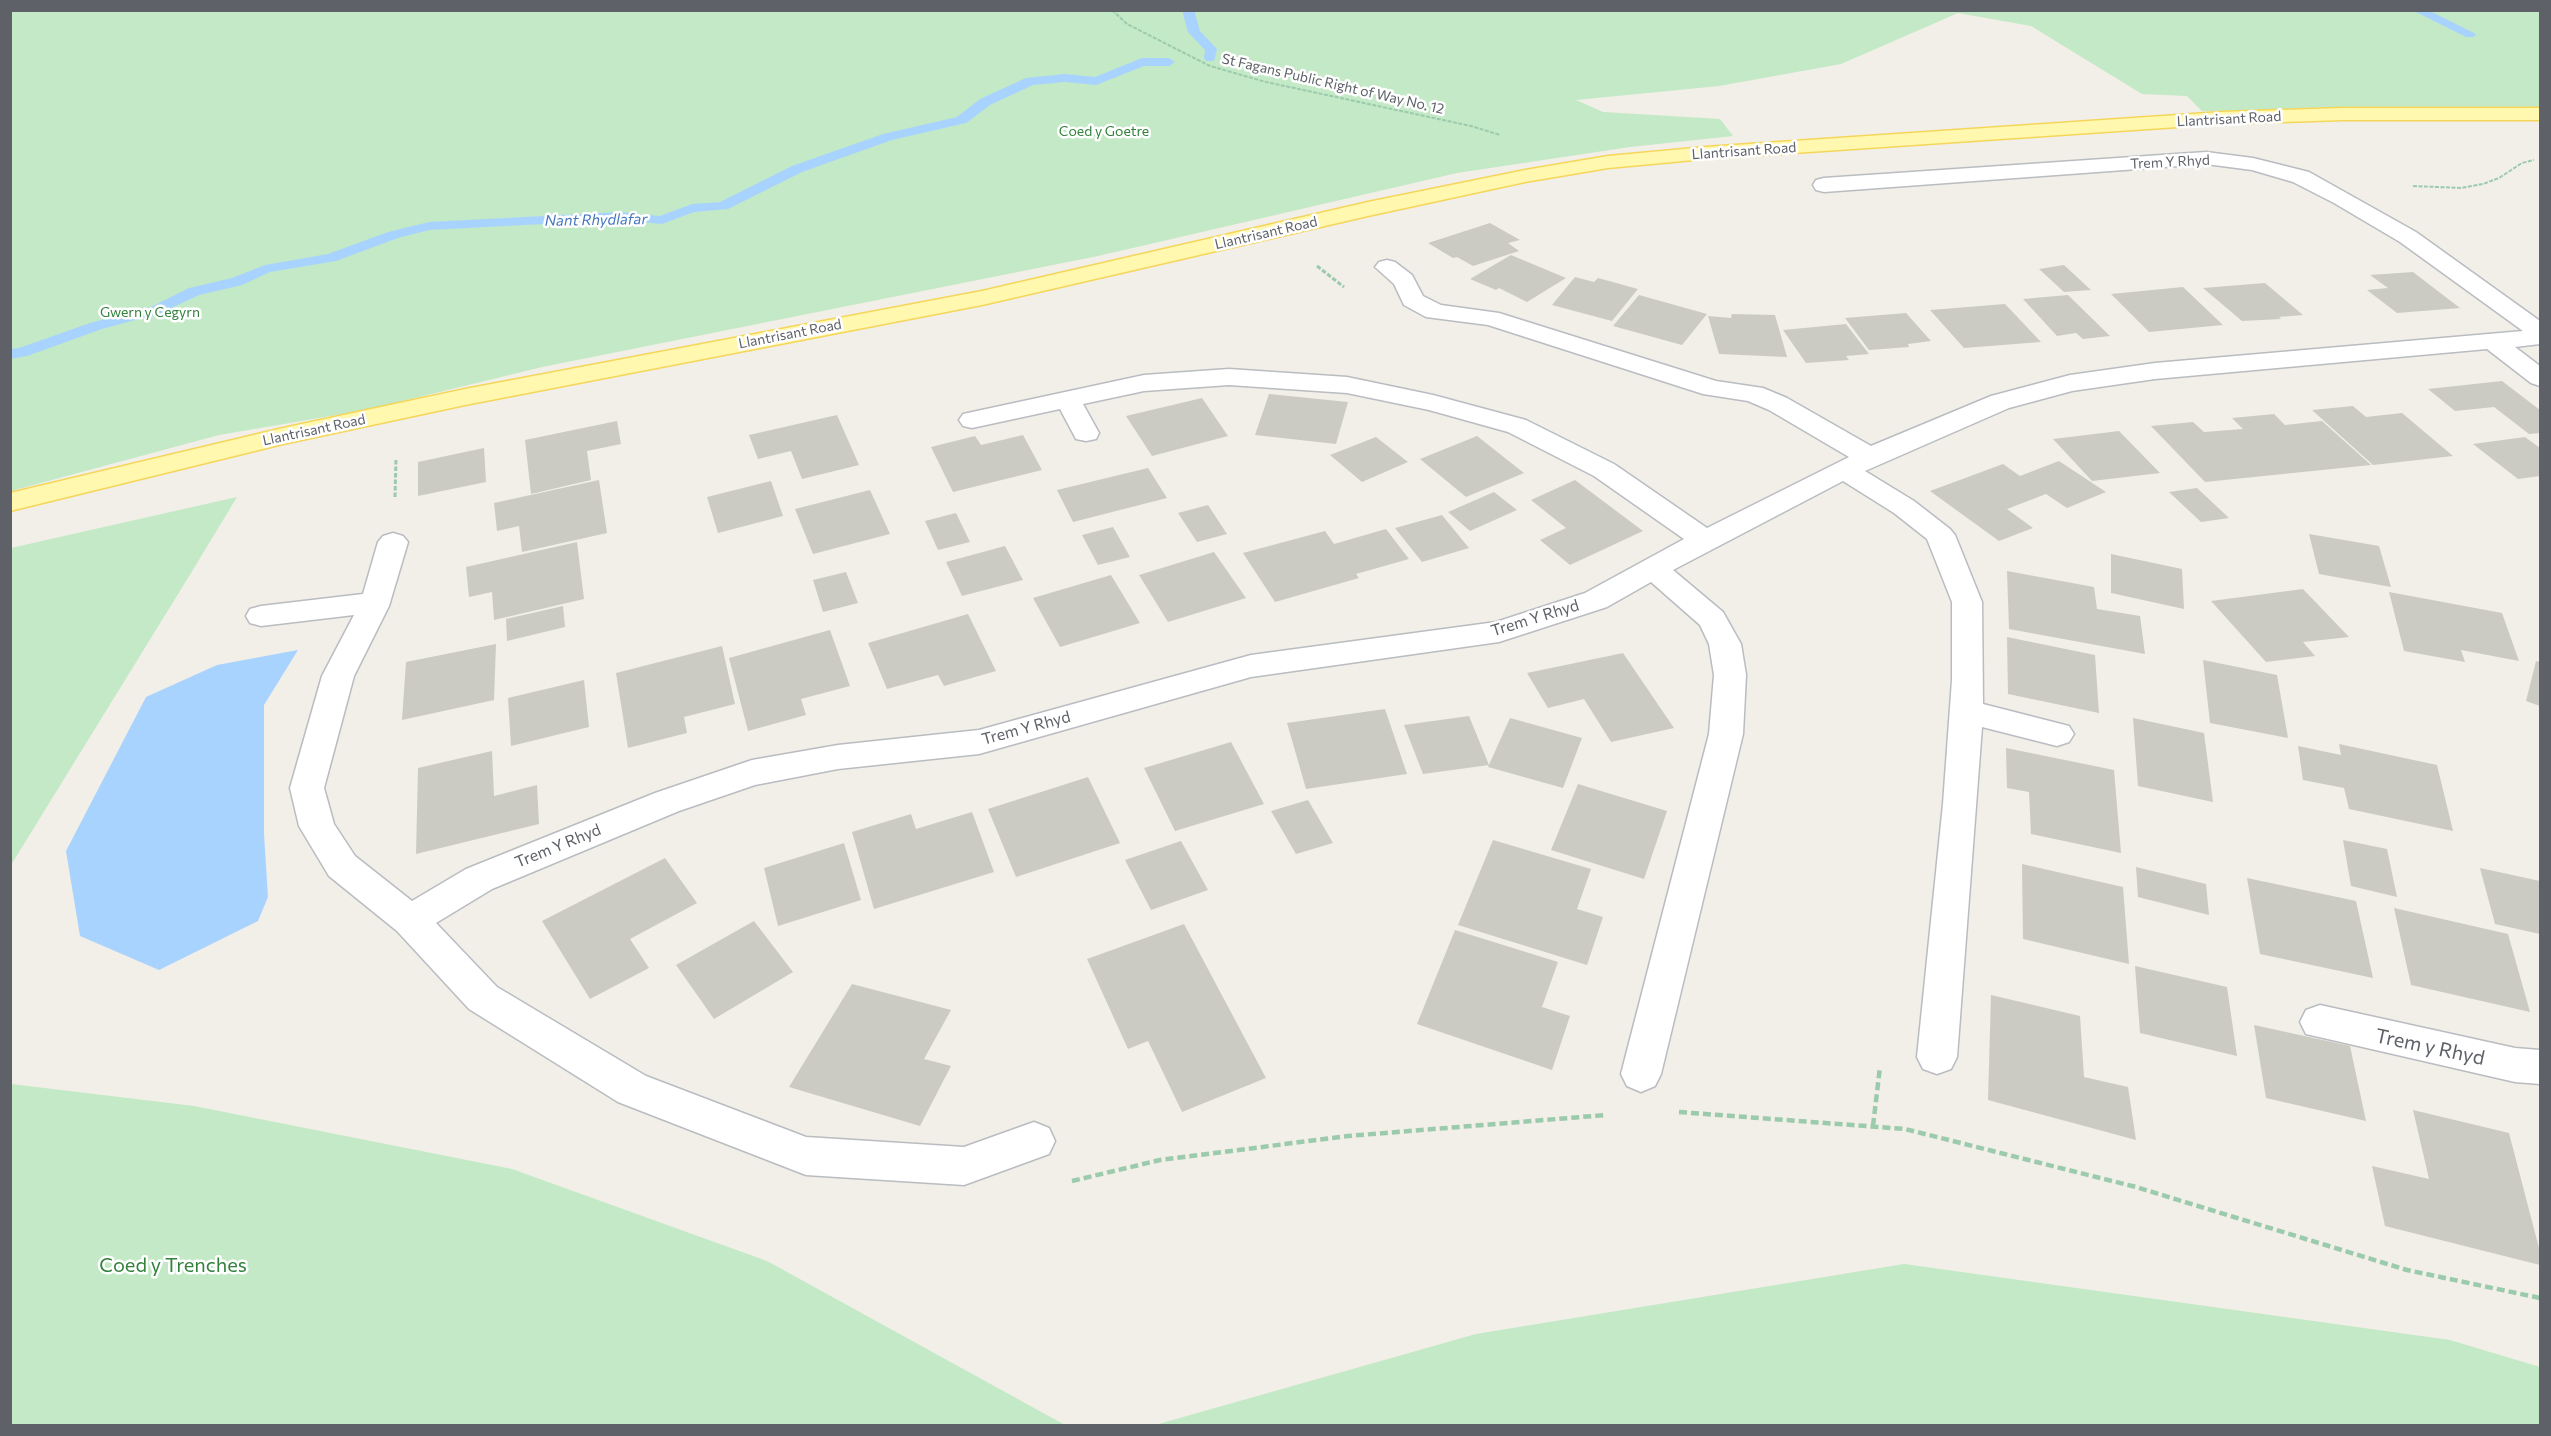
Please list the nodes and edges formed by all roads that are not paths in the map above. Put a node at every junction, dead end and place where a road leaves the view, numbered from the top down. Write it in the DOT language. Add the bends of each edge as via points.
graph roads {
  1 [pos="2541,114"];
  2 [pos="1824,185"];
  3 [pos="1387,267"];
  4 [pos="2541,332"];
  5 [pos="2541,337"];
  6 [pos="2493,342"];
  7 [pos="2541,378"];
  8 [pos="1068,400"];
  9 [pos="972,420"];
  10 [pos="1086,433"];
  11 [pos="1858,464"];
  12 [pos="10,501"];
  13 [pos="1705,540"];
  14 [pos="393,542"];
  15 [pos="1654,569"];
  16 [pos="375,602"];
  17 [pos="261,616"];
  18 [pos="1966,712"];
  19 [pos="2057,734"];
  20 [pos="410,920"];
  21 [pos="2320,1022"];
  22 [pos="1937,1057"];
  23 [pos="2541,1067"];
  24 [pos="1641,1074"];
  25 [pos="1034,1141"];
  1 -- 12 [label="main road, Llantrisant Road" via="2222,118 1658,157 1552,172 1368,209 982,298 597,370 283,436"];
  2 -- 4 [label="street, Trem Y Rhyd" via="2206,158 2253,164 2301,177 2342,198 2408,237"];
  3 -- 11 [label="street" via="1404,280 1413,300 1435,312 1490,318 1713,388 1754,394 1778,404"];
  5 -- 6 [label="street, Trem Y Rhyd"];
  6 -- 7 [label="street"];
  6 -- 11 [label="street, Trem Y Rhyd" via="2155,371 2070,383 2000,402"];
  8 -- 9 [label="street"];
  8 -- 10 [label="street"];
  8 -- 13 [label="street" via="1144,383 1229,376 1347,385 1433,403 1517,426 1585,460"];
  11 -- 13 [label="street, Trem Y Rhyd"];
  11 -- 18 [label="street" via="1940,535 1967,602"];
  13 -- 15 [label="street, Trem Y Rhyd"];
  14 -- 16 [label="street"];
  15 -- 20 [label="street, Trem Y Rhyd" via="1596,600 1499,632 1251,666 979,742 838,757 752,773 667,802 480,879"];
  15 -- 24 [label="street" via="1712,619 1725,644 1730,675 1726,734"];
  16 -- 17 [label="street"];
  16 -- 20 [label="street" via="338,676 308,788 317,826 342,866"];
  18 -- 19 [label="street"];
  18 -- 22 [label="street"];
  20 -- 25 [label="street" via="483,998 632,1089 806,1156 964,1166"];
  21 -- 23 [label="street, Trem y Rhyd" via="2515,1065"];
}
